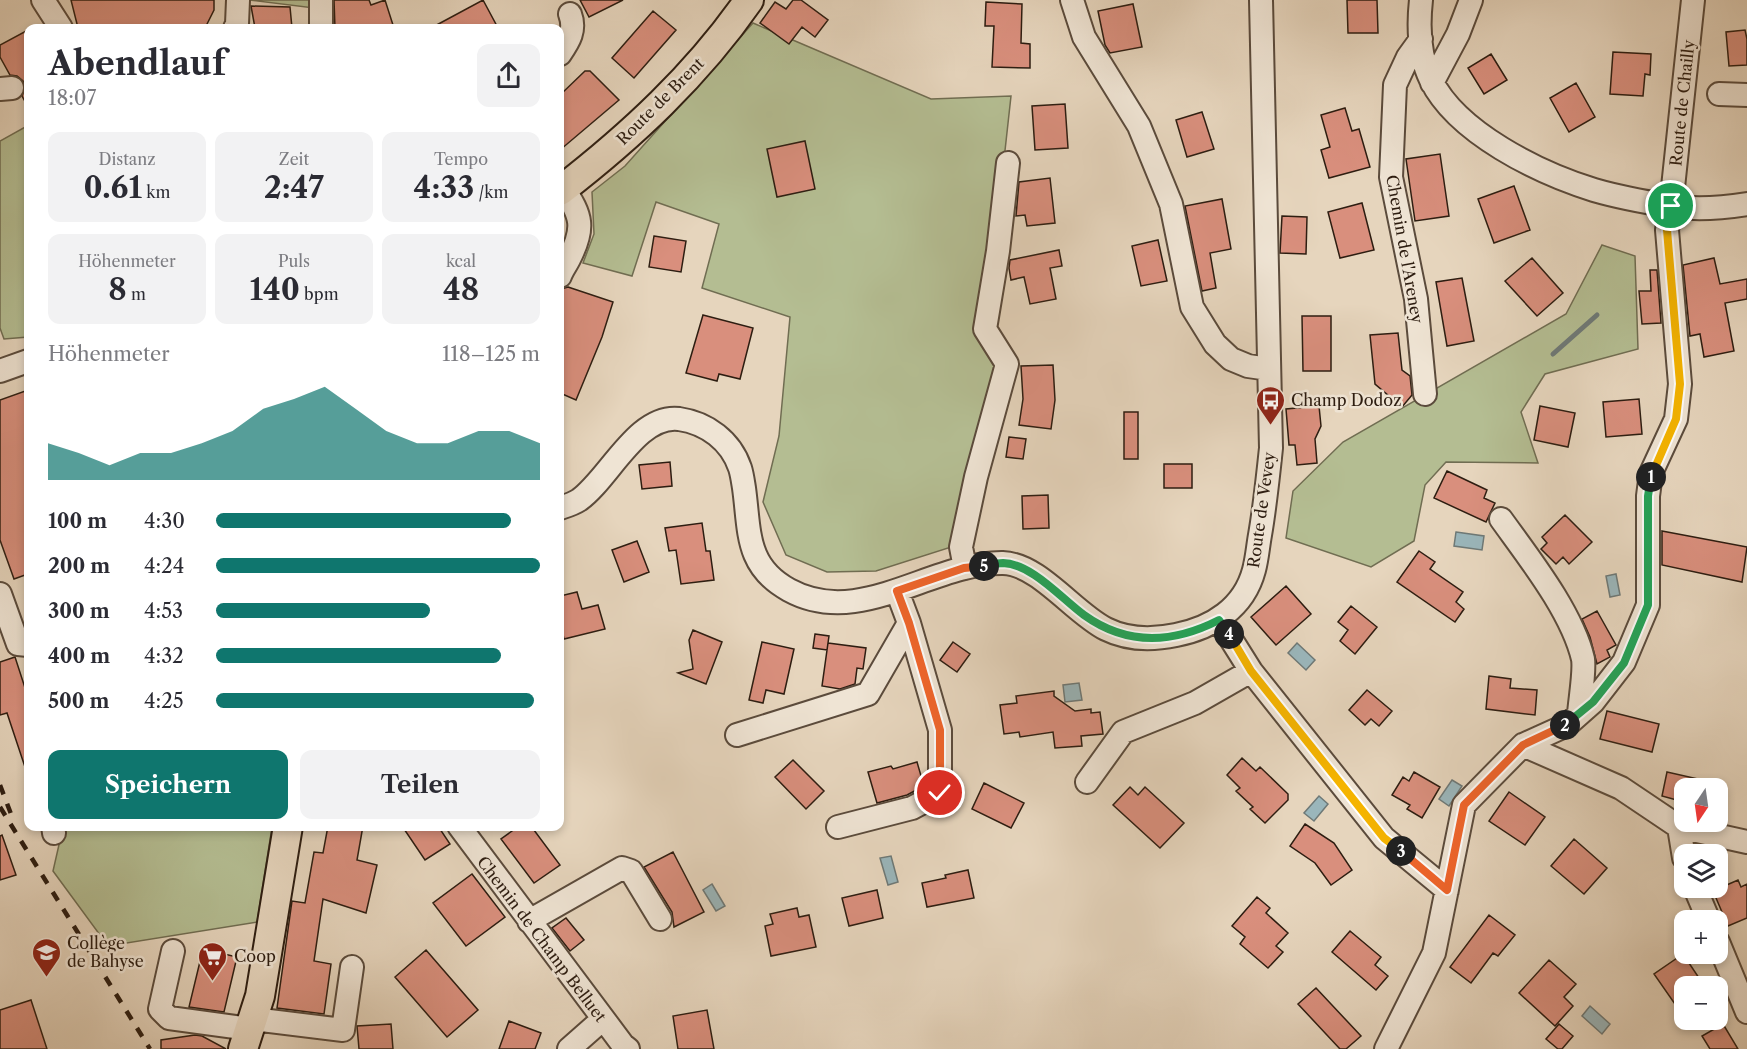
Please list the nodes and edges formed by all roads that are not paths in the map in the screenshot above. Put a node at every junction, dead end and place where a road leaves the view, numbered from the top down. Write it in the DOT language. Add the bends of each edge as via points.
graph roads {
  1 [pos="238,0"];
  2 [pos="314,0"];
  3 [pos="321,0"];
  4 [pos="749,0"];
  5 [pos="1072,0"];
  6 [pos="1261,0"];
  7 [pos="1421,0"];
  8 [pos="1471,0"];
  9 [pos="1693,0"];
  10 [pos="47,1"];
  11 [pos="570,14"];
  12 [pos="59,24"];
  13 [pos="237,24"];
  14 [pos="321,24"];
  15 [pos="1421,39"];
  16 [pos="564,48"];
  17 [pos="1432,83"];
  18 [pos="1719,94"];
  19 [pos="1747,95"];
  20 [pos="1008,163"];
  21 [pos="564,187"];
  22 [pos="564,192"];
  23 [pos="1747,204"];
  24 [pos="1671,206"];
  25 [pos="564,268"];
  26 [pos="24,362"];
  27 [pos="1269,369"];
  28 [pos="0,371"];
  29 [pos="1425,394"];
  30 [pos="564,507"];
  31 [pos="1501,519"];
  32 [pos="964,568"];
  33 [pos="897,591"];
  34 [pos="0,594"];
  35 [pos="1219,620"];
  36 [pos="909,623"];
  37 [pos="23,645"];
  38 [pos="1251,671"];
  39 [pos="1579,714"];
  40 [pos="738,735"];
  41 [pos="1523,745"];
  42 [pos="1087,782"];
  43 [pos="1674,824"];
  44 [pos="838,827"];
  45 [pos="287,831"];
  46 [pos="463,831"];
  47 [pos="1702,832"];
  48 [pos="1747,842"];
  49 [pos="1447,890"];
  50 [pos="660,919"];
  51 [pos="529,921"];
  52 [pos="173,951"];
  53 [pos="1727,964"];
  54 [pos="352,967"];
  55 [pos="1747,1012"];
  56 [pos="603,1019"];
  57 [pos="249,1032"];
  58 [pos="569,1049"];
  59 [pos="628,1049"];
  60 [pos="1386,1049"];
  1 -- 13 [label="street"];
  2 -- 3 [label="street"];
  3 -- 14 [label="street"];
  4 -- 21 [label="main road, Route de Brent" via="669,95 609,152"];
  5 -- 27 [label="street" via="1084,36 1139,126 1171,204 1192,307 1215,344 1231,359"];
  6 -- 27 [label="street, Route de Vevey"];
  7 -- 15 [label="street"];
  8 -- 17 [label="street"];
  9 -- 24 [label="street, Route de Chailly"];
  10 -- 12 [label="street"];
  11 -- 16 [label="street" via="573,33"];
  15 -- 17 [label="street" via="1422,56"];
  15 -- 29 [label="street, Chemin de l'Areney" via="1395,85 1391,177 1416,299"];
  17 -- 24 [label="street" via="1458,117 1491,143 1595,190"];
  18 -- 19 [label="street"];
  20 -- 32 [label="street" via="985,329 1007,364 966,524"];
  22 -- 25 [label="street" via="581,219 579,237"];
  23 -- 24 [label="street"];
  24 -- 39 [label="street, Route de Chailly" via="1667,230 1680,384 1676,419 1651,473 1648,605 1624,663"];
  26 -- 28 [label="street"];
  27 -- 35 [label="street, Route de Vevey" via="1271,448 1254,570 1238,601"];
  30 -- 33 [label="street, Route de Vevey" via="589,491 636,438 656,423 678,419 720,435 732,452 740,468 751,545 757,559 777,582 799,595 825,602 851,602"];
  31 -- 39 [label="street" via="1544,577 1572,629 1583,660"];
  32 -- 33 [label="street, Route de Vevey"];
  32 -- 35 [label="street, Route de Vevey" via="1005,563 1023,569 1106,628 1140,639 1188,633"];
  33 -- 36 [label="street"];
  34 -- 37 [label="street"];
  35 -- 38 [label="street"];
  36 -- 40 [label="street" via="868,694"];
  36 -- 44 [label="street" via="940,730 940,793 912,808"];
  38 -- 42 [label="street" via="1195,703 1123,732"];
  38 -- 49 [label="street" via="1384,838"];
  39 -- 41 [label="street, Route de Chailly"];
  41 -- 43 [label="street" via="1621,788"];
  41 -- 49 [label="street, Route de Chailly" via="1464,805"];
  45 -- 57 [label="main road" via="268,956"];
  46 -- 51 [label="street, Chemin de Champ Belluet"];
  47 -- 48 [label="street"];
  49 -- 60 [label="street, Route de Chailly" via="1434,953"];
  50 -- 51 [label="street" via="631,871 622,868"];
  51 -- 56 [label="street, Chemin de Champ Belluet"];
  52 -- 57 [label="street" via="160,1009 169,1018"];
  53 -- 55 [label="street"];
  54 -- 57 [label="street" via="343,1030"];
  56 -- 58 [label="street"];
  56 -- 59 [label="street, Chemin de Champ Belluet"];
}
